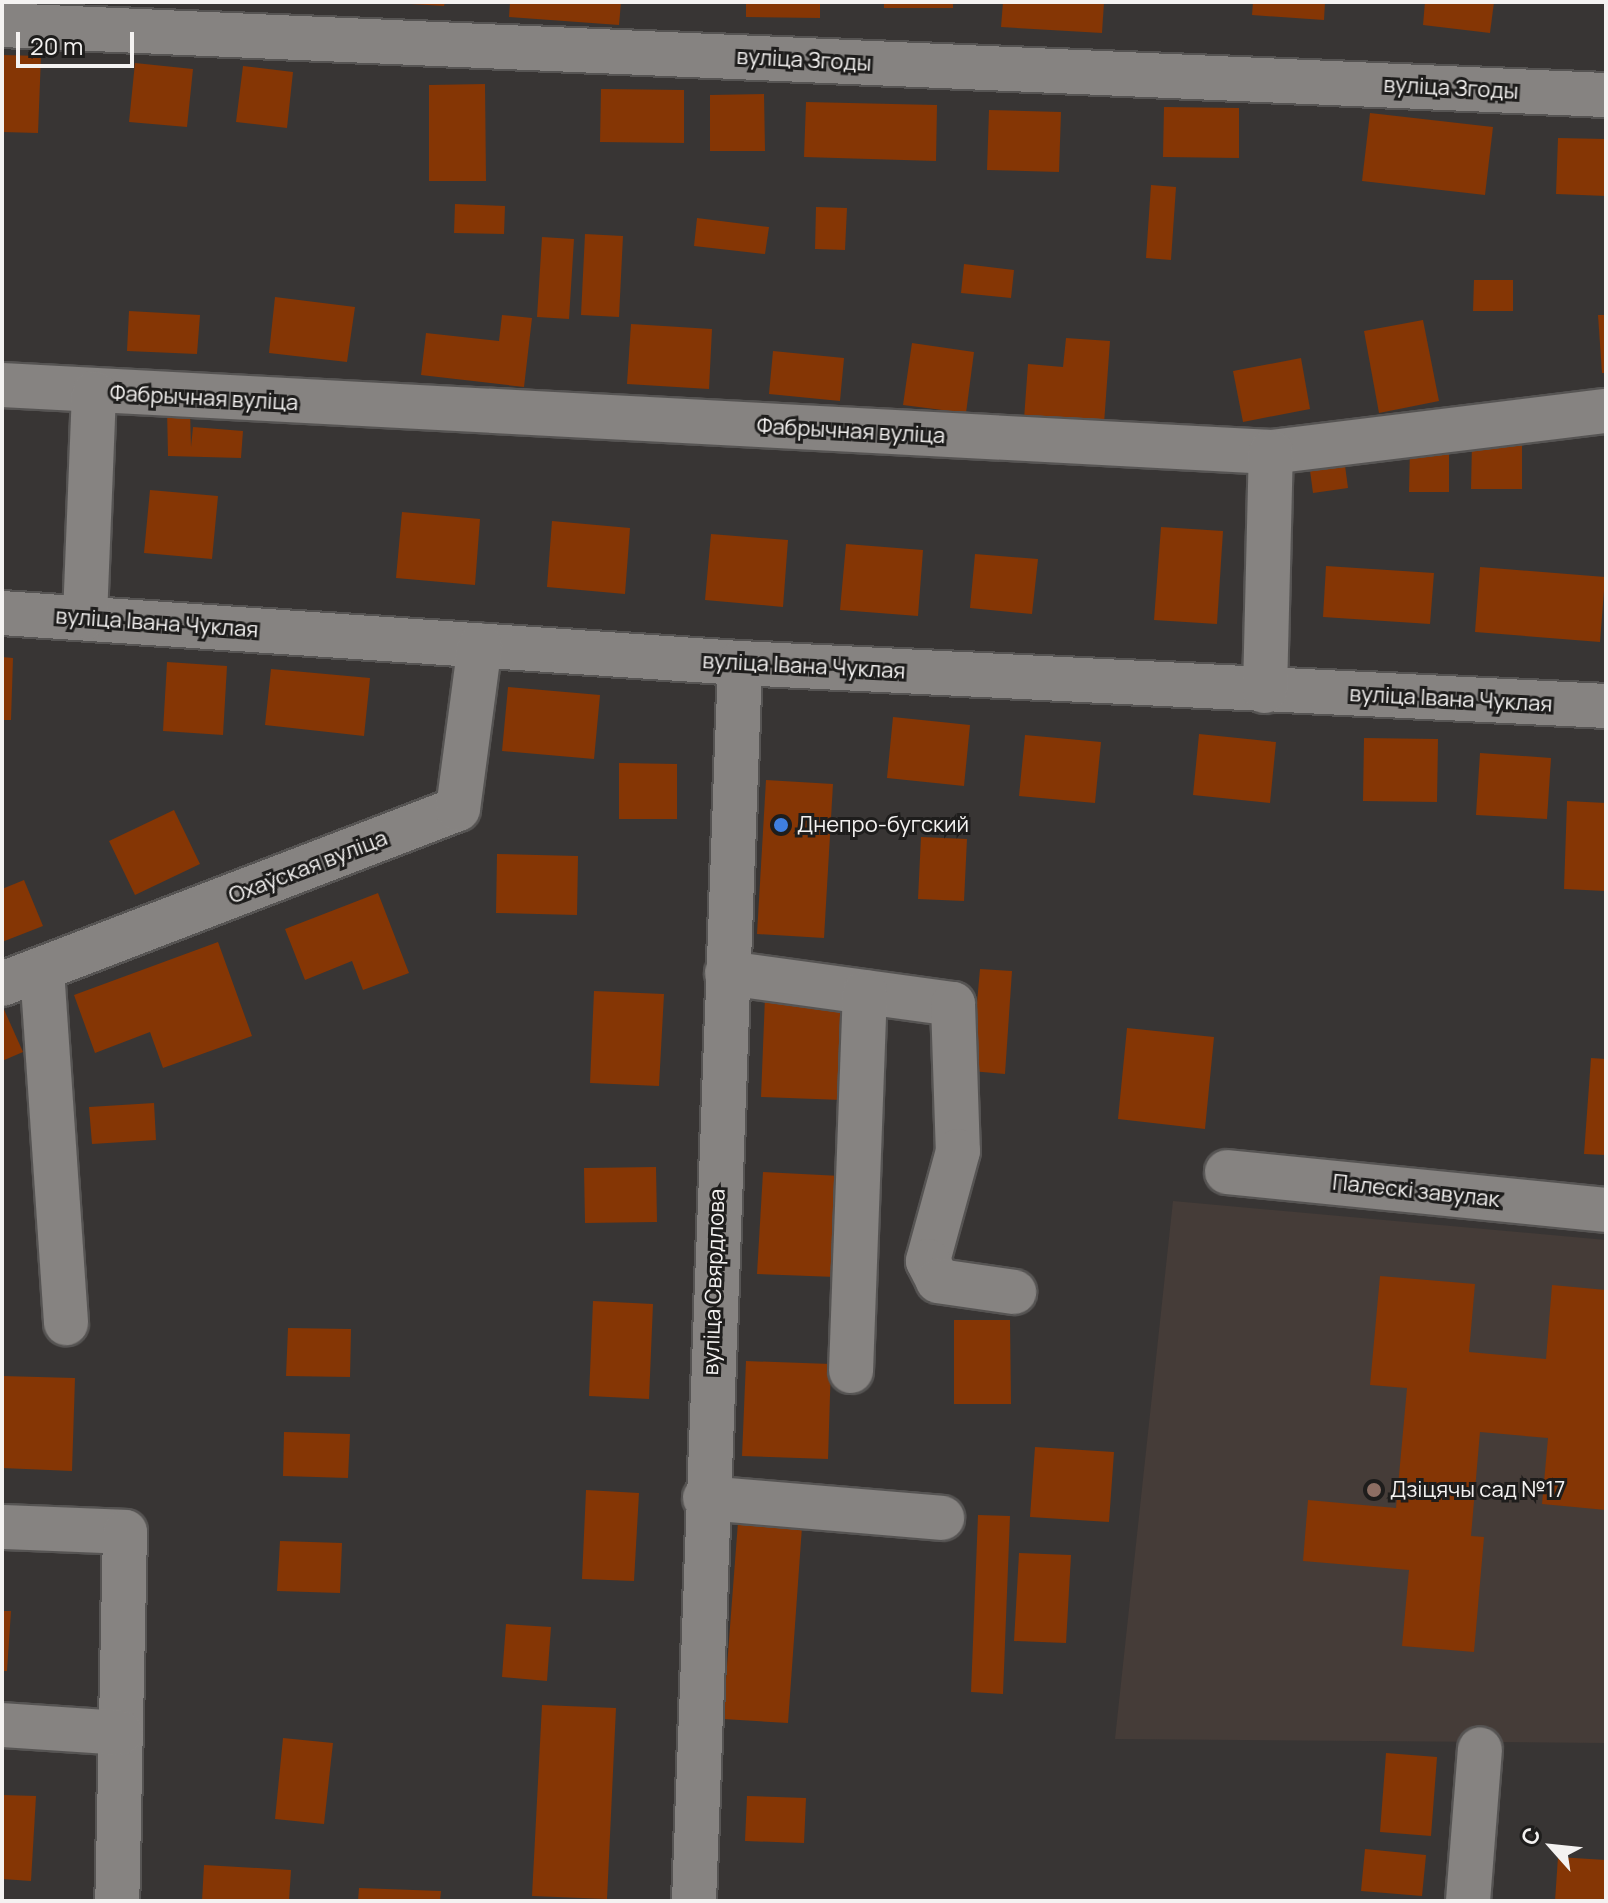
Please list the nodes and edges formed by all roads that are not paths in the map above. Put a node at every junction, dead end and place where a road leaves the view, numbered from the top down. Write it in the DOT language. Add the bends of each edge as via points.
graph roads {
  1 [pos="2,25"];
  2 [pos="1606,95"];
  3 [pos="2,385"];
  4 [pos="94,393"];
  5 [pos="1606,411"];
  6 [pos="1271,452"];
  7 [pos="2,613"];
  8 [pos="85,617"];
  9 [pos="480,645"];
  10 [pos="740,663"];
  11 [pos="1265,691"];
  12 [pos="1606,706"];
  13 [pos="42,970"];
  14 [pos="727,973"];
  15 [pos="2,984"];
  16 [pos="865,992"];
  17 [pos="1227,1172"];
  18 [pos="1606,1210"];
  19 [pos="1014,1292"];
  20 [pos="66,1323"];
  21 [pos="851,1371"];
  22 [pos="705,1498"];
  23 [pos="942,1518"];
  24 [pos="2,1527"];
  25 [pos="2,1725"];
  26 [pos="121,1733"];
  27 [pos="1480,1749"];
  28 [pos="117,1901"];
  29 [pos="694,1901"];
  30 [pos="1468,1901"];
  1 -- 2 [label="street, вуліца Згоды"];
  3 -- 4 [label="street, Фабрычная вуліца"];
  4 -- 6 [label="street, Фабрычная вуліца"];
  4 -- 8 [label="street, Фабрычная вуліца"];
  5 -- 6 [label="street, Фабрычная вуліца"];
  6 -- 11 [label="street"];
  7 -- 8 [label="street, вуліца Івана Чуклая"];
  8 -- 9 [label="street, вуліца Івана Чуклая"];
  9 -- 10 [label="street, вуліца Івана Чуклая"];
  9 -- 13 [label="street, Охаўская вуліца" via="458,809"];
  10 -- 11 [label="street, вуліца Івана Чуклая"];
  10 -- 14 [label="street, вуліца Свярдлова"];
  11 -- 12 [label="street, вуліца Івана Чуклая"];
  13 -- 15 [label="street, Охаўская вуліца"];
  13 -- 20 [label="street"];
  14 -- 16 [label="street"];
  14 -- 22 [label="street, вуліца Свярдлова"];
  16 -- 19 [label="street" via="953,1004 958,1151 928,1261 938,1281"];
  16 -- 21 [label="street"];
  17 -- 18 [label="street, Палескі завулак"];
  22 -- 23 [label="street"];
  22 -- 29 [label="street, вуліца Свярдлова"];
  24 -- 26 [label="street" via="125,1532"];
  25 -- 26 [label="street"];
  26 -- 28 [label="street"];
  27 -- 30 [label="street"];
}
